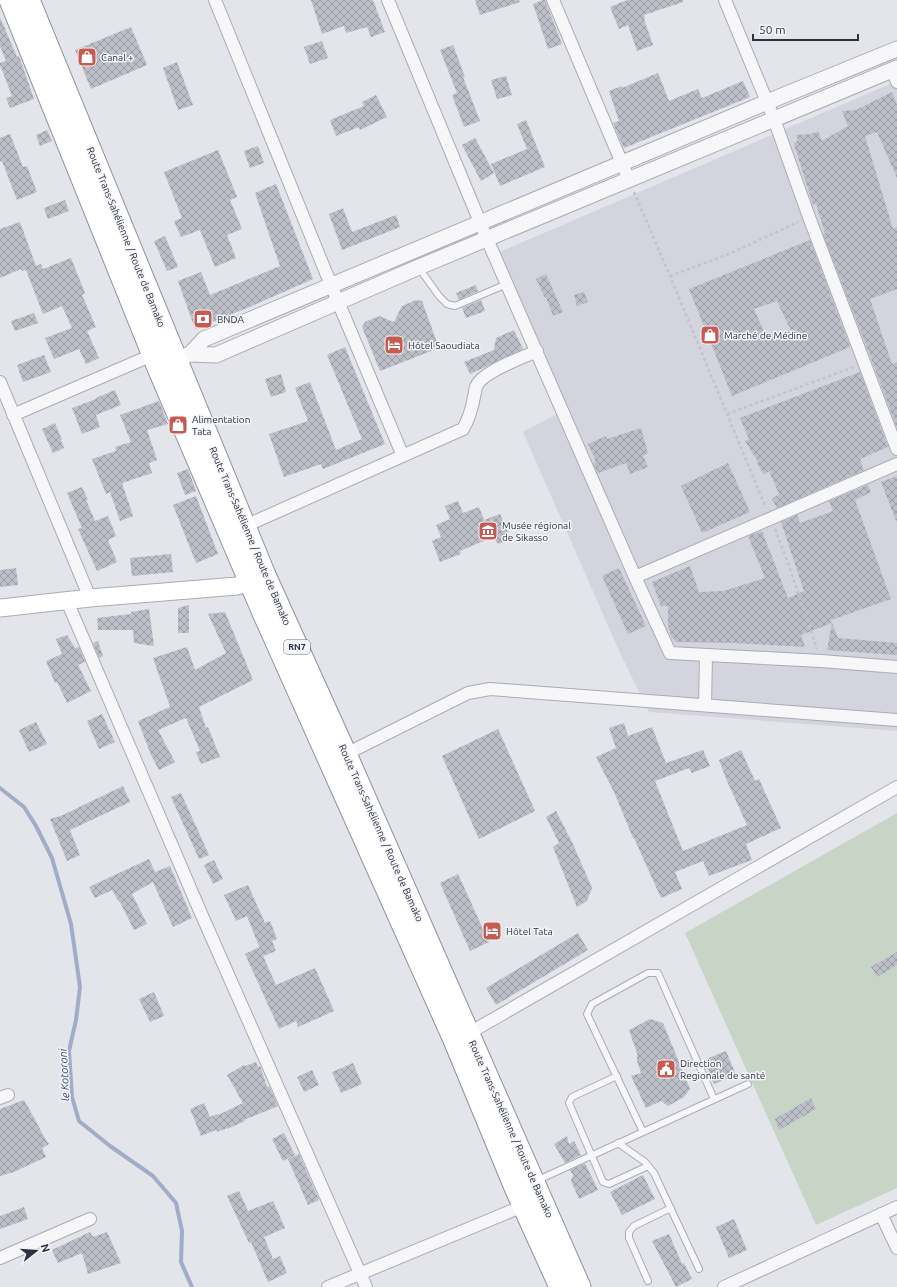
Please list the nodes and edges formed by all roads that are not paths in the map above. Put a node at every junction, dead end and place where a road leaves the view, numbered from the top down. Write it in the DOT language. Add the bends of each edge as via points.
graph roads {
  1 [pos="10,0"];
  2 [pos="29,0"];
  3 [pos="215,0"];
  4 [pos="388,0"];
  5 [pos="553,0"];
  6 [pos="725,0"];
  7 [pos="897,49"];
  8 [pos="895,73"];
  9 [pos="767,102"];
  10 [pos="774,119"];
  11 [pos="621,164"];
  12 [pos="629,180"];
  13 [pos="480,222"];
  14 [pos="487,239"];
  15 [pos="419,267"];
  16 [pos="508,284"];
  17 [pos="332,285"];
  18 [pos="339,302"];
  19 [pos="537,351"];
  20 [pos="170,357"];
  21 [pos="0,382"];
  22 [pos="14,415"];
  23 [pos="897,449"];
  24 [pos="404,456"];
  25 [pos="897,464"];
  26 [pos="245,526"];
  27 [pos="635,577"];
  28 [pos="258,578"];
  29 [pos="90,598"];
  30 [pos="67,601"];
  31 [pos="0,608"];
  32 [pos="706,655"];
  33 [pos="897,667"];
  34 [pos="705,705"];
  35 [pos="897,720"];
  36 [pos="346,754"];
  37 [pos="897,787"];
  38 [pos="462,1037"];
  39 [pos="617,1076"];
  40 [pos="748,1084"];
  41 [pos="714,1099"];
  42 [pos="643,1132"];
  43 [pos="618,1144"];
  44 [pos="592,1156"];
  45 [pos="648,1166"];
  46 [pos="528,1191"];
  47 [pos="897,1207"];
  48 [pos="671,1208"];
  49 [pos="881,1214"];
  50 [pos="90,1219"];
  51 [pos="897,1248"];
  52 [pos="0,1258"];
  53 [pos="699,1269"];
  54 [pos="360,1274"];
  55 [pos="648,1281"];
  56 [pos="737,1284"];
  57 [pos="328,1287"];
  58 [pos="366,1287"];
  59 [pos="560,1287"];
  60 [pos="580,1287"];
  61 [pos="724,1287"];
  1 -- 20 [label="highway, Route Trans-Sahélienne / Route de Bamako / RN7"];
  2 -- 20 [label="highway, Route Trans-Sahélienne / Route de Bamako / RN7"];
  3 -- 17 [label="street"];
  4 -- 13 [label="street"];
  5 -- 11 [label="street"];
  6 -- 9 [label="street"];
  7 -- 9 [label="street"];
  8 -- 10 [label="street"];
  9 -- 10 [label="street"];
  9 -- 11 [label="street"];
  10 -- 12 [label="street"];
  10 -- 23 [label="street"];
  11 -- 12 [label="street"];
  11 -- 13 [label="street"];
  12 -- 14 [label="street"];
  13 -- 14 [label="street"];
  13 -- 17 [label="street"];
  14 -- 15 [label="street"];
  14 -- 16 [label="street"];
  15 -- 16 [label="lane" via="439,296 448,304 455,306"];
  15 -- 18 [label="street"];
  16 -- 19 [label="street"];
  17 -- 18 [label="street"];
  17 -- 20 [label="street" via="204,338"];
  18 -- 20 [label="street" via="216,356"];
  18 -- 24 [label="street"];
  19 -- 24 [label="street" via="483,378 476,387 469,419 463,429"];
  19 -- 27 [label="street"];
  20 -- 22 [label="street"];
  20 -- 26 [label="highway, Route Trans-Sahélienne / Route de Bamako / RN7"];
  20 -- 28 [label="highway, Route Trans-Sahélienne / Route de Bamako / RN7"];
  21 -- 22 [label="street"];
  22 -- 29 [label="street"];
  24 -- 26 [label="street"];
  25 -- 27 [label="street"];
  26 -- 28 [label="highway, Route Trans-Sahélienne / Route de Bamako / RN7"];
  27 -- 32 [label="street" via="670,652"];
  28 -- 29 [label="main road" via="237,586"];
  28 -- 36 [label="highway, Route Trans-Sahélienne / Route de Bamako / RN7"];
  28 -- 38 [label="highway, Route Trans-Sahélienne / Route de Bamako / RN7"];
  29 -- 30 [label="main road"];
  30 -- 31 [label="main road"];
  30 -- 54 [label="street"];
  32 -- 33 [label="street"];
  32 -- 34 [label="street"];
  34 -- 35 [label="street"];
  34 -- 36 [label="street" via="490,689 468,693"];
  36 -- 38 [label="highway, Route Trans-Sahélienne / Route de Bamako / RN7"];
  37 -- 38 [label="street"];
  38 -- 46 [label="highway, Route Trans-Sahélienne / Route de Bamako / RN7"];
  39 -- 41 [label="lane" via="587,1014 592,1004 648,973 658,973"];
  39 -- 42 [label="lane"];
  39 -- 44 [label="lane" via="572,1097 569,1104"];
  40 -- 41 [label="lane"];
  41 -- 42 [label="lane"];
  42 -- 43 [label="lane"];
  43 -- 44 [label="lane"];
  43 -- 45 [label="lane"];
  44 -- 45 [label="lane" via="603,1182 609,1184"];
  44 -- 46 [label="lane"];
  45 -- 48 [label="lane"];
  46 -- 54 [label="street"];
  46 -- 59 [label="highway, Route Trans-Sahélienne / Route de Bamako / RN7"];
  46 -- 60 [label="highway, Route Trans-Sahélienne / Route de Bamako / RN7"];
  47 -- 49 [label="street"];
  48 -- 53 [label="lane"];
  48 -- 55 [label="lane" via="634,1226 629,1232 629,1238"];
  49 -- 51 [label="street"];
  49 -- 56 [label="street"];
  50 -- 52 [label="street"];
  54 -- 57 [label="street"];
  54 -- 58 [label="street"];
  56 -- 61 [label="street"];
}
